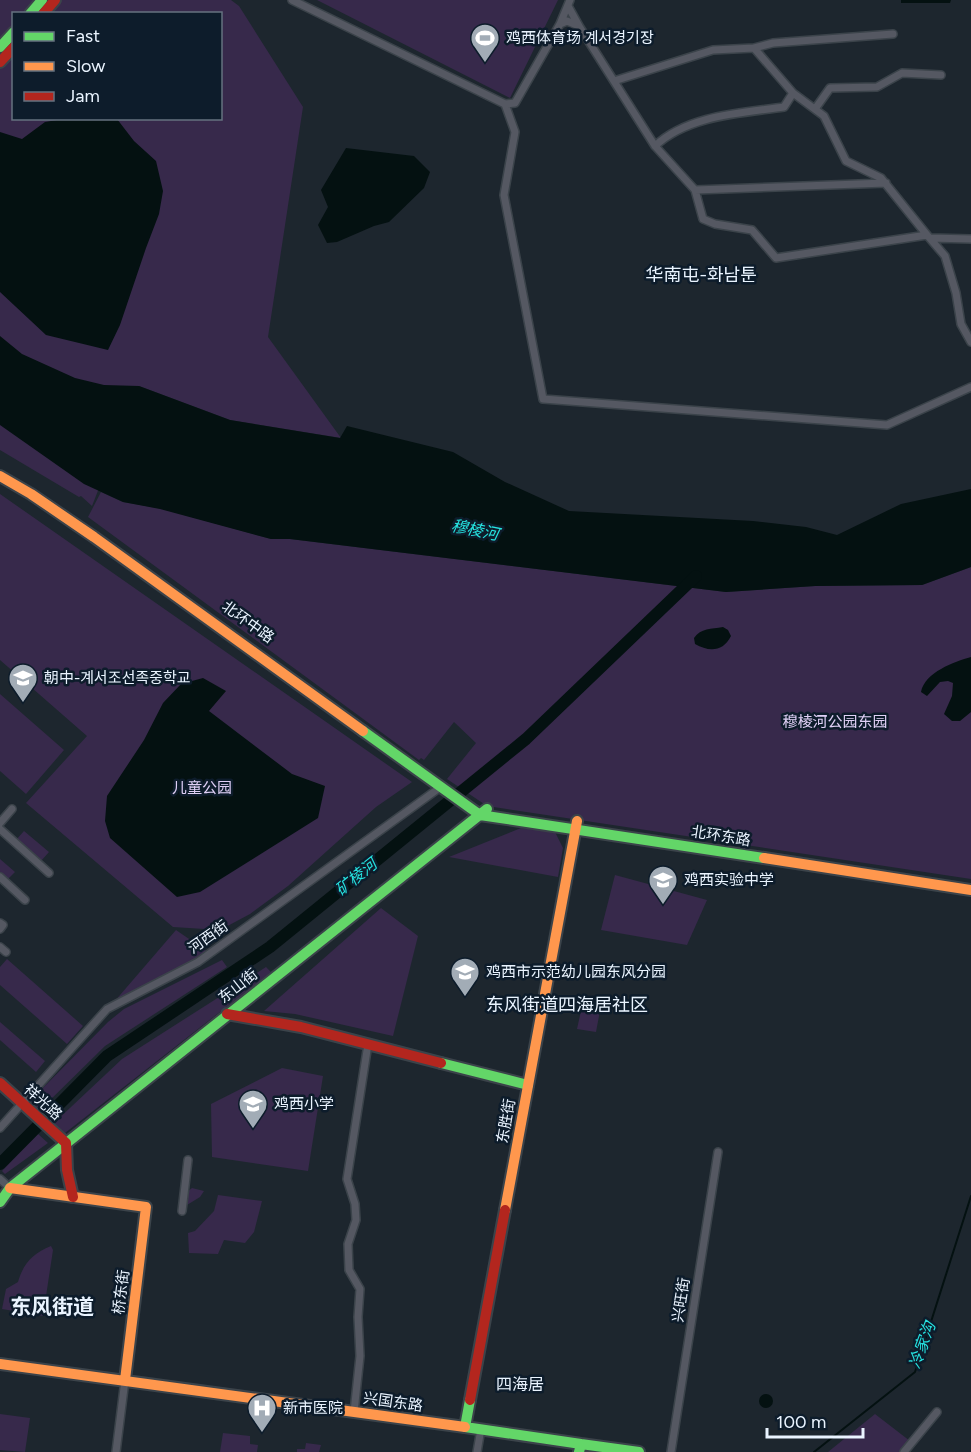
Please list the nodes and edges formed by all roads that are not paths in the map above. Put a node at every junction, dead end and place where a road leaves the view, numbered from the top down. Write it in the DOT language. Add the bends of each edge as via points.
graph roads {
  1 [pos="292,0"];
  2 [pos="49,1"];
  3 [pos="569,3"];
  4 [pos="33,12"];
  5 [pos="560,24"];
  6 [pos="579,26"];
  7 [pos="12,34"];
  8 [pos="893,34"];
  9 [pos="0,47"];
  10 [pos="754,48"];
  11 [pos="12,49"];
  12 [pos="0,62"];
  13 [pos="941,75"];
  14 [pos="614,81"];
  15 [pos="793,93"];
  16 [pos="505,104"];
  17 [pos="815,109"];
  18 [pos="655,146"];
  19 [pos="886,183"];
  20 [pos="695,190"];
  21 [pos="928,237"];
  22 [pos="971,238"];
  23 [pos="971,342"];
  24 [pos="971,387"];
  25 [pos="0,469"];
  26 [pos="0,476"];
  27 [pos="443,785"];
  28 [pos="472,805"];
  29 [pos="12,809"];
  30 [pos="484,812"];
  31 [pos="0,823"];
  32 [pos="576,825"];
  33 [pos="0,829"];
  34 [pos="50,873"];
  35 [pos="0,877"];
  36 [pos="971,881"];
  37 [pos="971,890"];
  38 [pos="25,900"];
  39 [pos="0,923"];
  40 [pos="0,929"];
  41 [pos="227,1014"];
  42 [pos="368,1044"];
  43 [pos="0,1083"];
  44 [pos="528,1085"];
  45 [pos="22,1103"];
  46 [pos="0,1128"];
  47 [pos="66,1143"];
  48 [pos="718,1152"];
  49 [pos="188,1160"];
  50 [pos="6,1184"];
  51 [pos="73,1197"];
  52 [pos="0,1202"];
  53 [pos="182,1211"];
  54 [pos="0,1364"];
  55 [pos="125,1380"];
  56 [pos="354,1412"];
  57 [pos="937,1412"];
  58 [pos="465,1427"];
  59 [pos="481,1429"];
  60 [pos="579,1449"];
  61 [pos="116,1452"];
  62 [pos="477,1452"];
  63 [pos="639,1452"];
  64 [pos="671,1452"];
  65 [pos="904,1452"];
  1 -- 16 [label="street"];
  2 -- 4 [label="main road"];
  3 -- 5 [label="street"];
  3 -- 6 [label="street"];
  5 -- 6 [label="street" via="567,21"];
  5 -- 16 [label="street" via="515,103"];
  6 -- 14 [label="street"];
  7 -- 9 [label="main road"];
  8 -- 10 [label="street" via="773,43"];
  10 -- 14 [label="street" via="713,50"];
  10 -- 15 [label="street"];
  11 -- 12 [label="main road"];
  13 -- 17 [label="street" via="902,73 877,87 830,88"];
  14 -- 18 [label="street"];
  15 -- 17 [label="street"];
  15 -- 18 [label="street" via="784,107 702,121 663,138"];
  16 -- 24 [label="street" via="515,132 504,195 543,399 887,425"];
  17 -- 19 [label="street" via="824,116 846,161"];
  18 -- 20 [label="street"];
  19 -- 20 [label="street"];
  19 -- 21 [label="street"];
  20 -- 21 [label="street" via="703,219 752,230 776,258"];
  21 -- 22 [label="street"];
  21 -- 23 [label="street" via="945,256 961,324"];
  25 -- 27 [label="main road, 北环中路" via="65,508"];
  26 -- 27 [label="main road, 北环中路" via="94,537"];
  27 -- 28 [label="main road, 北环中路"];
  27 -- 45 [label="street, 河西街" via="198,962 107,1009"];
  28 -- 30 [label="main road, 北环东路"];
  29 -- 31 [label="street"];
  30 -- 32 [label="main road, 北环东路"];
  30 -- 41 [label="main road, 东山街"];
  32 -- 36 [label="main road, 北环东路"];
  32 -- 37 [label="main road, 北环东路"];
  32 -- 44 [label="main road, 东胜街"];
  33 -- 34 [label="street"];
  35 -- 38 [label="street"];
  39 -- 40 [label="street"];
  41 -- 42 [label="main road"];
  41 -- 47 [label="main road, 东山街"];
  42 -- 44 [label="main road"];
  42 -- 56 [label="street" via="347,1179 356,1220 348,1244 350,1270 360,1289 360,1356"];
  43 -- 45 [label="main road, 祥光路"];
  44 -- 58 [label="main road, 东胜街"];
  45 -- 46 [label="street, 河西街"];
  45 -- 47 [label="main road, 祥光路"];
  47 -- 50 [label="main road, 东山街"];
  47 -- 51 [label="main road"];
  48 -- 64 [label="street, 兴旺街"];
  49 -- 53 [label="street"];
  50 -- 51 [label="main road"];
  50 -- 52 [label="main road, 东山街"];
  51 -- 55 [label="main road, 桥东街" via="146,1207"];
  54 -- 55 [label="main road, 兴国东路"];
  55 -- 56 [label="main road, 兴国东路"];
  55 -- 61 [label="street"];
  56 -- 58 [label="main road, 兴国东路"];
  57 -- 65 [label="street"];
  58 -- 59 [label="main road, 兴国东路"];
  59 -- 60 [label="main road, 兴国东路"];
  59 -- 62 [label="street"];
  60 -- 63 [label="main road, 兴国东路"];
}
